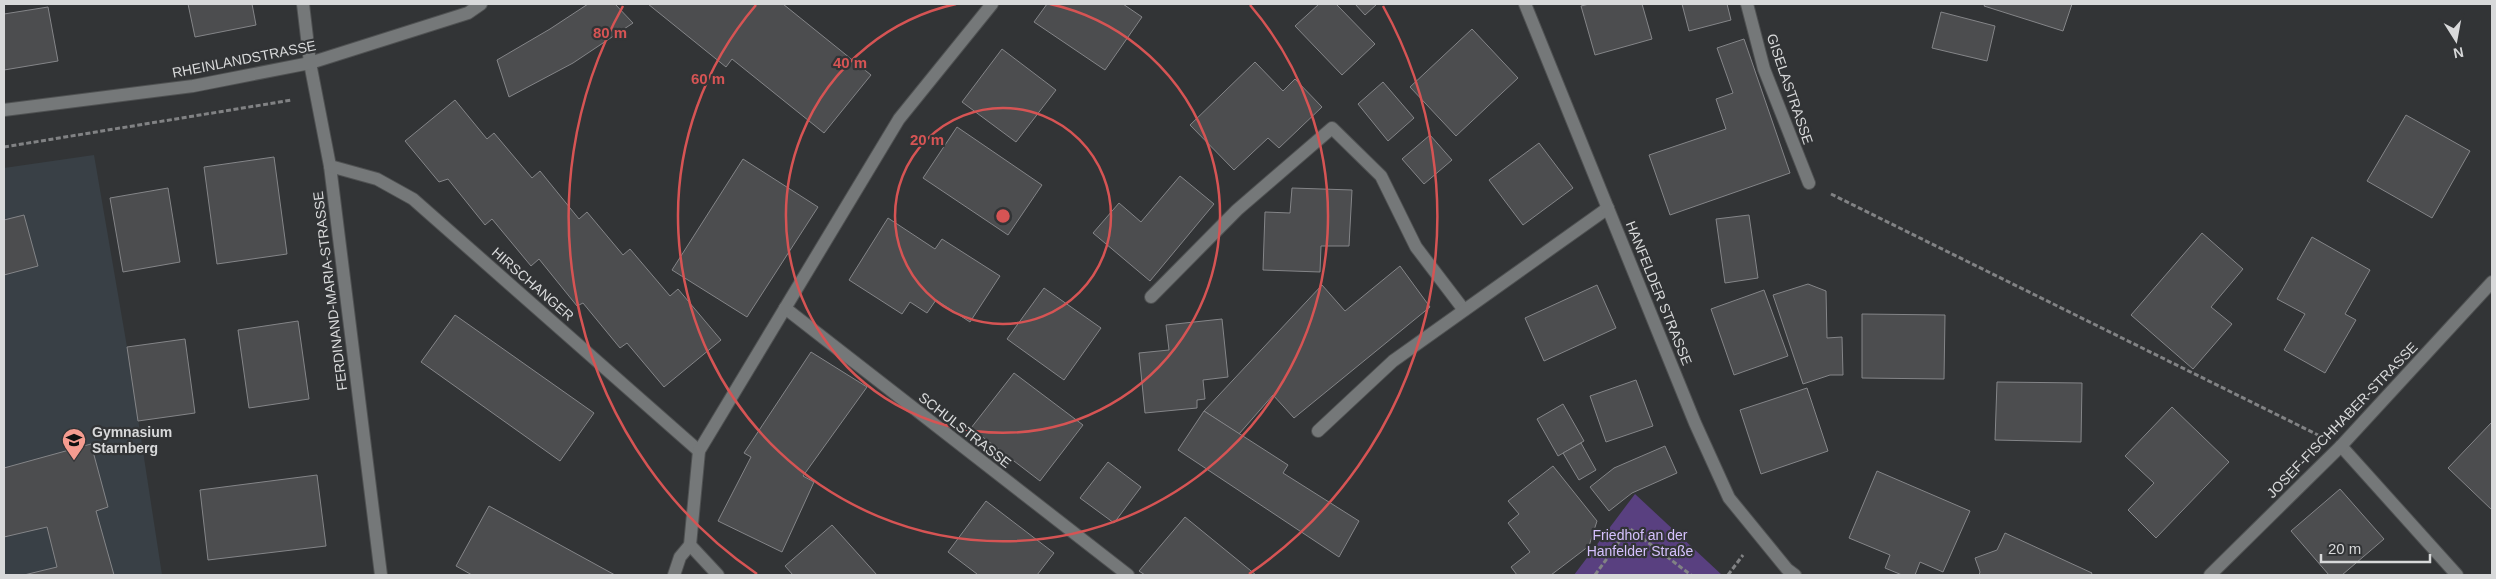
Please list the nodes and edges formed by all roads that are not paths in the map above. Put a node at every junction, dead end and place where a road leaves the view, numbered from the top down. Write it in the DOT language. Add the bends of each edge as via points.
graph roads {
  1 [pos="303,4"];
  2 [pos="481,4"];
  3 [pos="992,4"];
  4 [pos="1526,4"];
  5 [pos="1747,4"];
  6 [pos="310,63"];
  7 [pos="4,110"];
  8 [pos="330,166"];
  9 [pos="1809,183"];
  10 [pos="1608,208"];
  11 [pos="2492,282"];
  12 [pos="1151,297"];
  13 [pos="785,308"];
  14 [pos="1464,310"];
  15 [pos="1318,431"];
  16 [pos="2341,446"];
  17 [pos="699,451"];
  18 [pos="690,545"];
  19 [pos="381,575"];
  20 [pos="674,575"];
  21 [pos="718,575"];
  22 [pos="1128,575"];
  23 [pos="1795,575"];
  24 [pos="2210,575"];
  25 [pos="2457,575"];
  1 -- 6 [label="street, FERDINAND-MARIA-STRASSE"];
  2 -- 6 [label="street, RHEINLANDSTRASSE" via="468,13"];
  3 -- 13 [label="street" via="899,119"];
  4 -- 10 [label="street, HANFELDER STRASSE"];
  5 -- 9 [label="street, GISELASTRASSE" via="1764,69"];
  6 -- 7 [label="street, RHEINLANDSTRASSE" via="193,86"];
  6 -- 8 [label="street, FERDINAND-MARIA-STRASSE"];
  8 -- 17 [label="street, HIRSCHANGER" via="377,179 413,198"];
  8 -- 19 [label="street, FERDINAND-MARIA-STRASSE"];
  10 -- 14 [label="street"];
  10 -- 23 [label="street, HANFELDER STRASSE" via="1729,498"];
  11 -- 16 [label="street, JOSEF-FISCHHABER-STRASSE"];
  12 -- 14 [label="street" via="1237,210 1332,128 1381,176 1416,247"];
  13 -- 17 [label="street"];
  13 -- 22 [label="street, SCHULSTRASSE"];
  14 -- 15 [label="street" via="1393,361"];
  16 -- 24 [label="street, JOSEF-FISCHHABER-STRASSE"];
  16 -- 25 [label="street"];
  17 -- 18 [label="street"];
  18 -- 20 [label="street" via="680,557"];
  18 -- 21 [label="street"];
}
